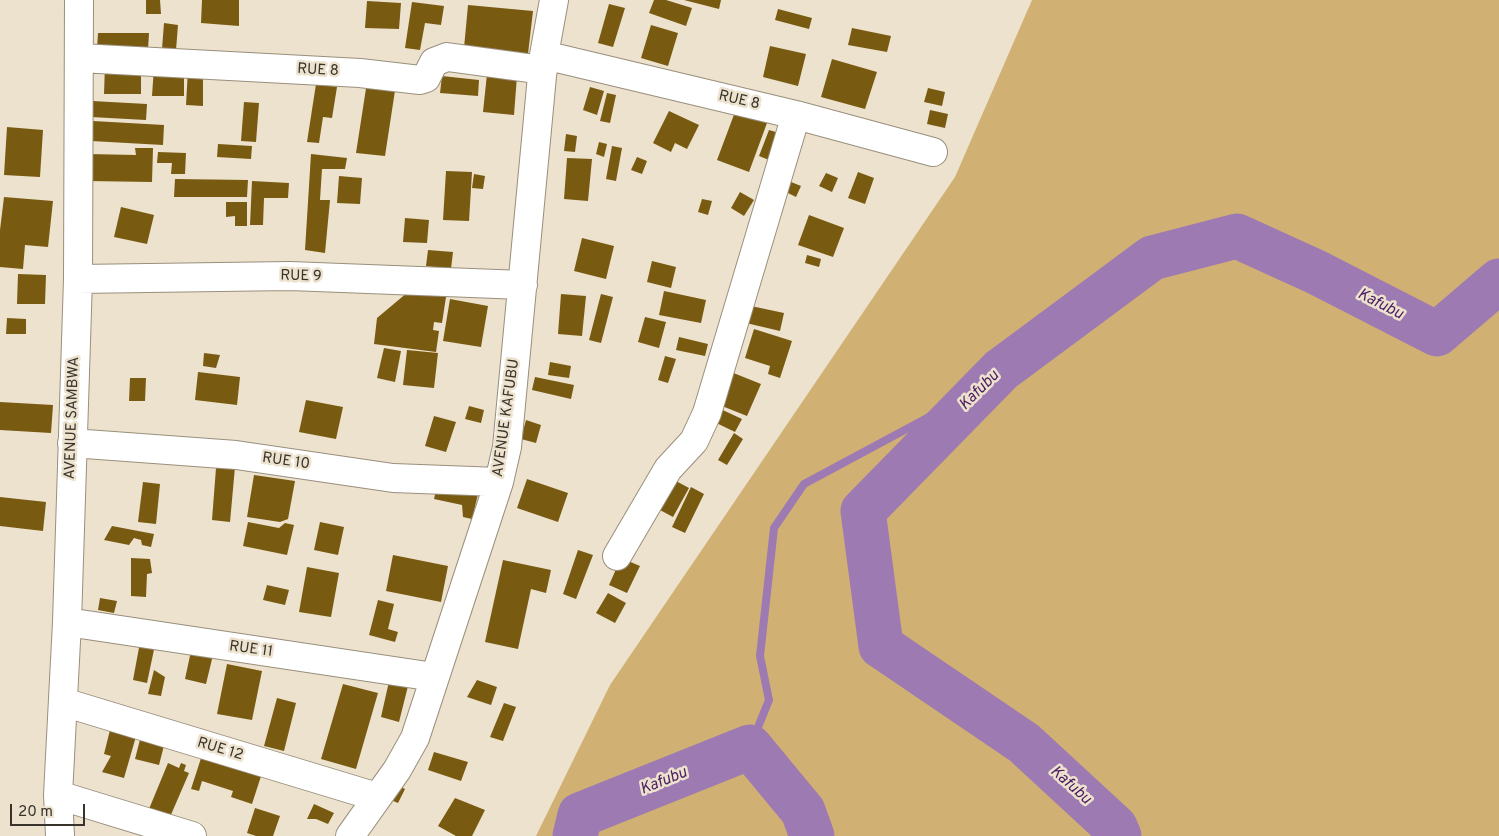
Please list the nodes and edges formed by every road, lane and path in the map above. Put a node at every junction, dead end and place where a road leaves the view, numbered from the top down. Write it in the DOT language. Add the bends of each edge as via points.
graph roads {
  1 [pos="79,0"];
  2 [pos="554,0"];
  3 [pos="80,58"];
  4 [pos="544,63"];
  5 [pos="796,114"];
  6 [pos="933,152"];
  7 [pos="78,278"];
  8 [pos="523,285"];
  9 [pos="72,443"];
  10 [pos="499,482"];
  11 [pos="617,556"];
  12 [pos="67,622"];
  13 [pos="434,677"];
  14 [pos="63,702"];
  15 [pos="58,795"];
  16 [pos="377,797"];
  17 [pos="60,836"];
  18 [pos="192,836"];
  19 [pos="350,836"];
  1 -- 3 [label="street, AVENUE SAMBWA"];
  2 -- 4 [label="street, AVENUE KAFUBU"];
  3 -- 4 [label="street, RUE 8" via="360,73 420,80 426,78 434,62 447,57"];
  3 -- 7 [label="street, AVENUE SAMBWA"];
  4 -- 5 [label="street, RUE 8"];
  4 -- 8 [label="street, AVENUE KAFUBU"];
  5 -- 6 [label="street, RUE 8"];
  5 -- 11 [label="street" via="707,413 694,441 668,469"];
  7 -- 8 [label="street, RUE 9" via="290,276"];
  7 -- 9 [label="street, AVENUE SAMBWA"];
  8 -- 10 [label="street, AVENUE KAFUBU" via="506,447"];
  9 -- 10 [label="street, RUE 10" via="236,455 393,478"];
  9 -- 12 [label="street, AVENUE SAMBWA"];
  10 -- 13 [label="street, AVENUE KAFUBU"];
  12 -- 13 [label="street, RUE 11"];
  12 -- 14 [label="street, AVENUE SAMBWA"];
  13 -- 16 [label="street, AVENUE KAFUBU" via="415,738"];
  14 -- 15 [label="street, AVENUE SAMBWA"];
  14 -- 16 [label="street, RUE 12"];
  15 -- 17 [label="street, AVENUE SAMBWA"];
  15 -- 18 [label="street"];
  16 -- 19 [label="street, AVENUE KAFUBU"];
}
